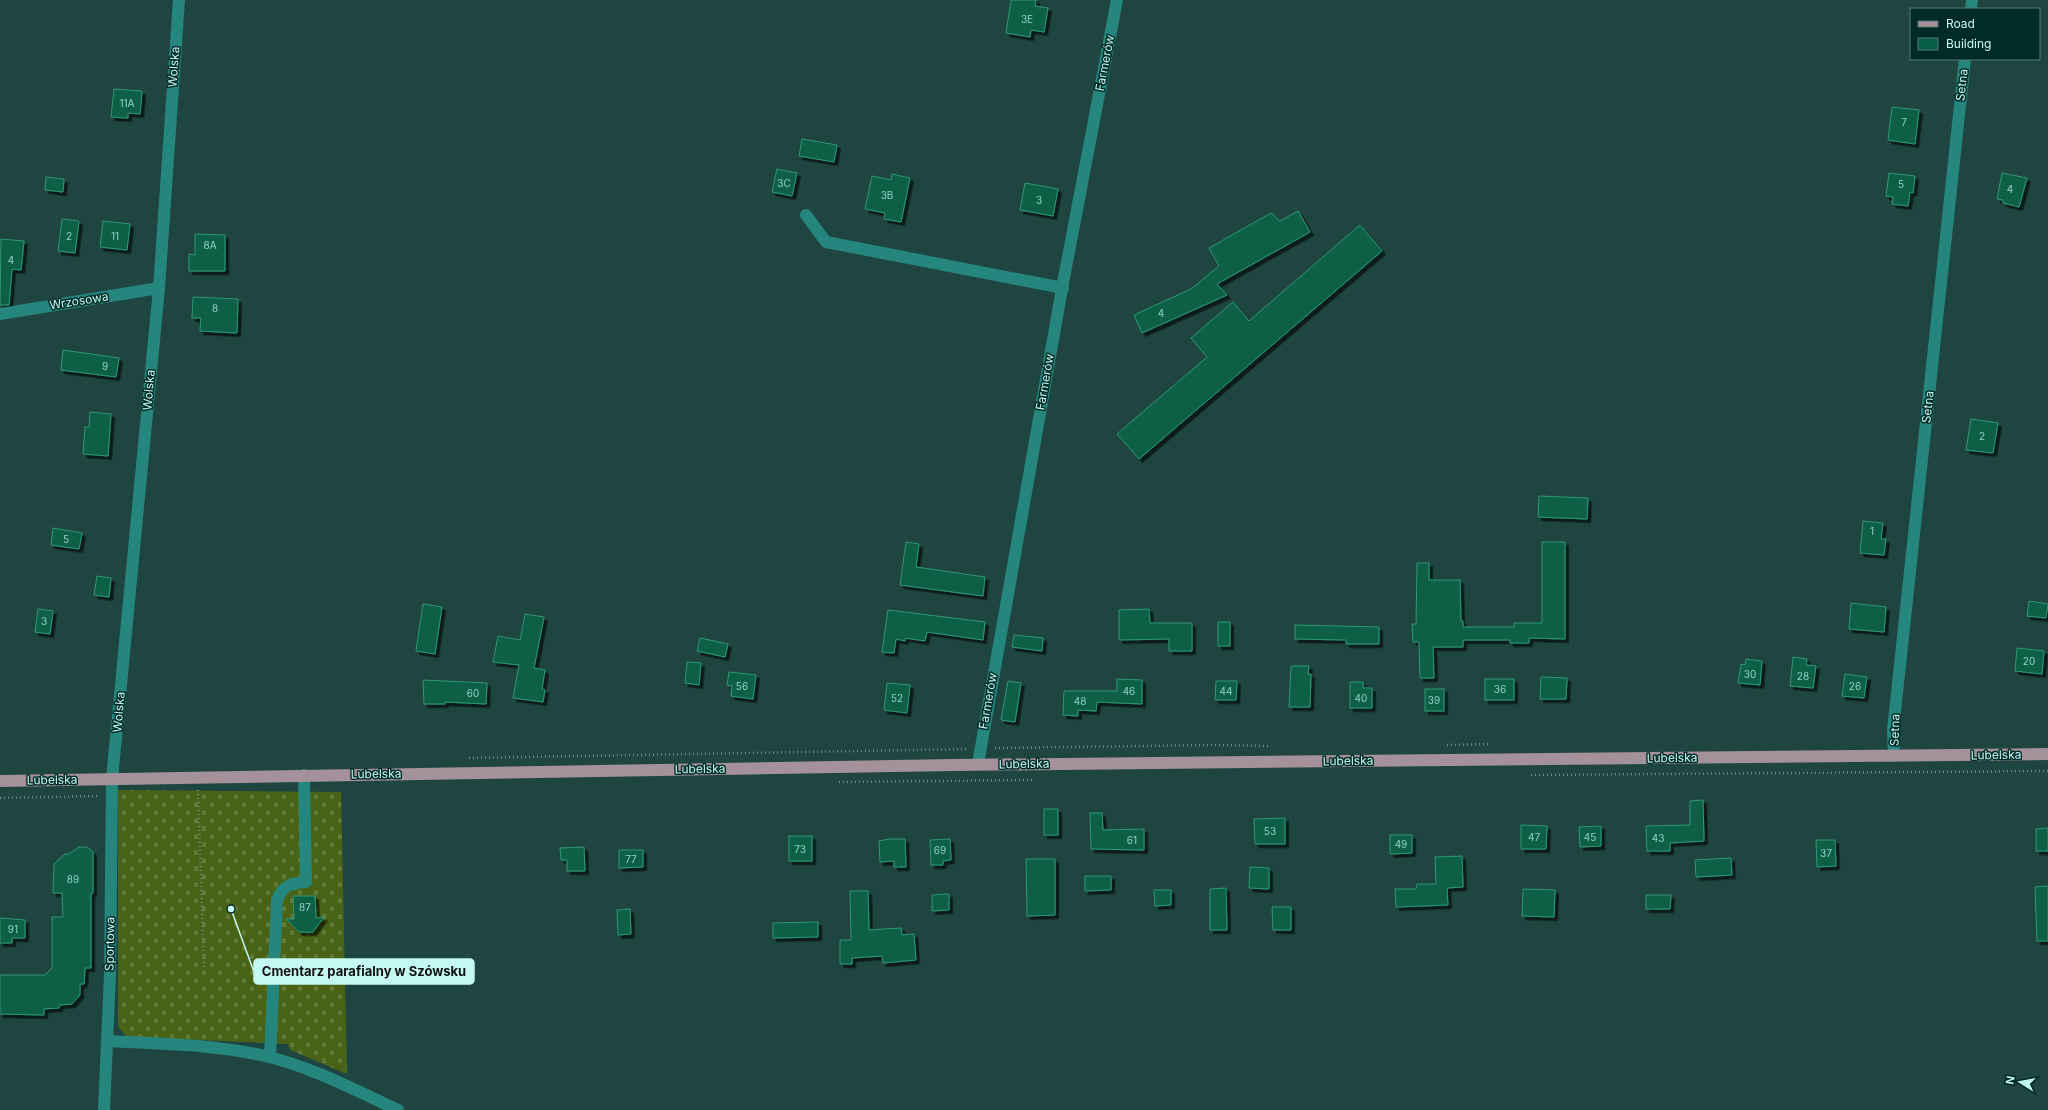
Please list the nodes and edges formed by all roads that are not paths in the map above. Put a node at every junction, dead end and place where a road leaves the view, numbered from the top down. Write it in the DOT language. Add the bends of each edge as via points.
graph roads {
  1 [pos="179,0"];
  2 [pos="1117,0"];
  3 [pos="1965,60"];
  4 [pos="806,215"];
  5 [pos="159,288"];
  6 [pos="1062,288"];
  7 [pos="0,314"];
  8 [pos="2048,754"];
  9 [pos="1894,756"];
  10 [pos="978,764"];
  11 [pos="304,776"];
  12 [pos="112,779"];
  13 [pos="0,781"];
  14 [pos="107,1041"];
  15 [pos="270,1058"];
  16 [pos="104,1110"];
  17 [pos="398,1110"];
  1 -- 5 [label="street, Wolska"];
  2 -- 6 [label="street, Farmerów"];
  3 -- 9 [label="street, Setna" via="1894,722"];
  4 -- 6 [label="street" via="826,242"];
  5 -- 7 [label="street, Wrzosowa"];
  5 -- 12 [label="street, Wolska"];
  6 -- 10 [label="street, Farmerów"];
  8 -- 9 [label="main road, Lubelska"];
  9 -- 10 [label="main road, Lubelska"];
  10 -- 11 [label="main road, Lubelska"];
  11 -- 12 [label="main road, Lubelska"];
  11 -- 15 [label="street" via="306,882 288,885 277,900"];
  12 -- 13 [label="main road, Lubelska"];
  12 -- 14 [label="street, Sportowa"];
  14 -- 15 [label="street" via="227,1049"];
  14 -- 16 [label="street, Sportowa"];
  15 -- 17 [label="street" via="326,1076"];
}
